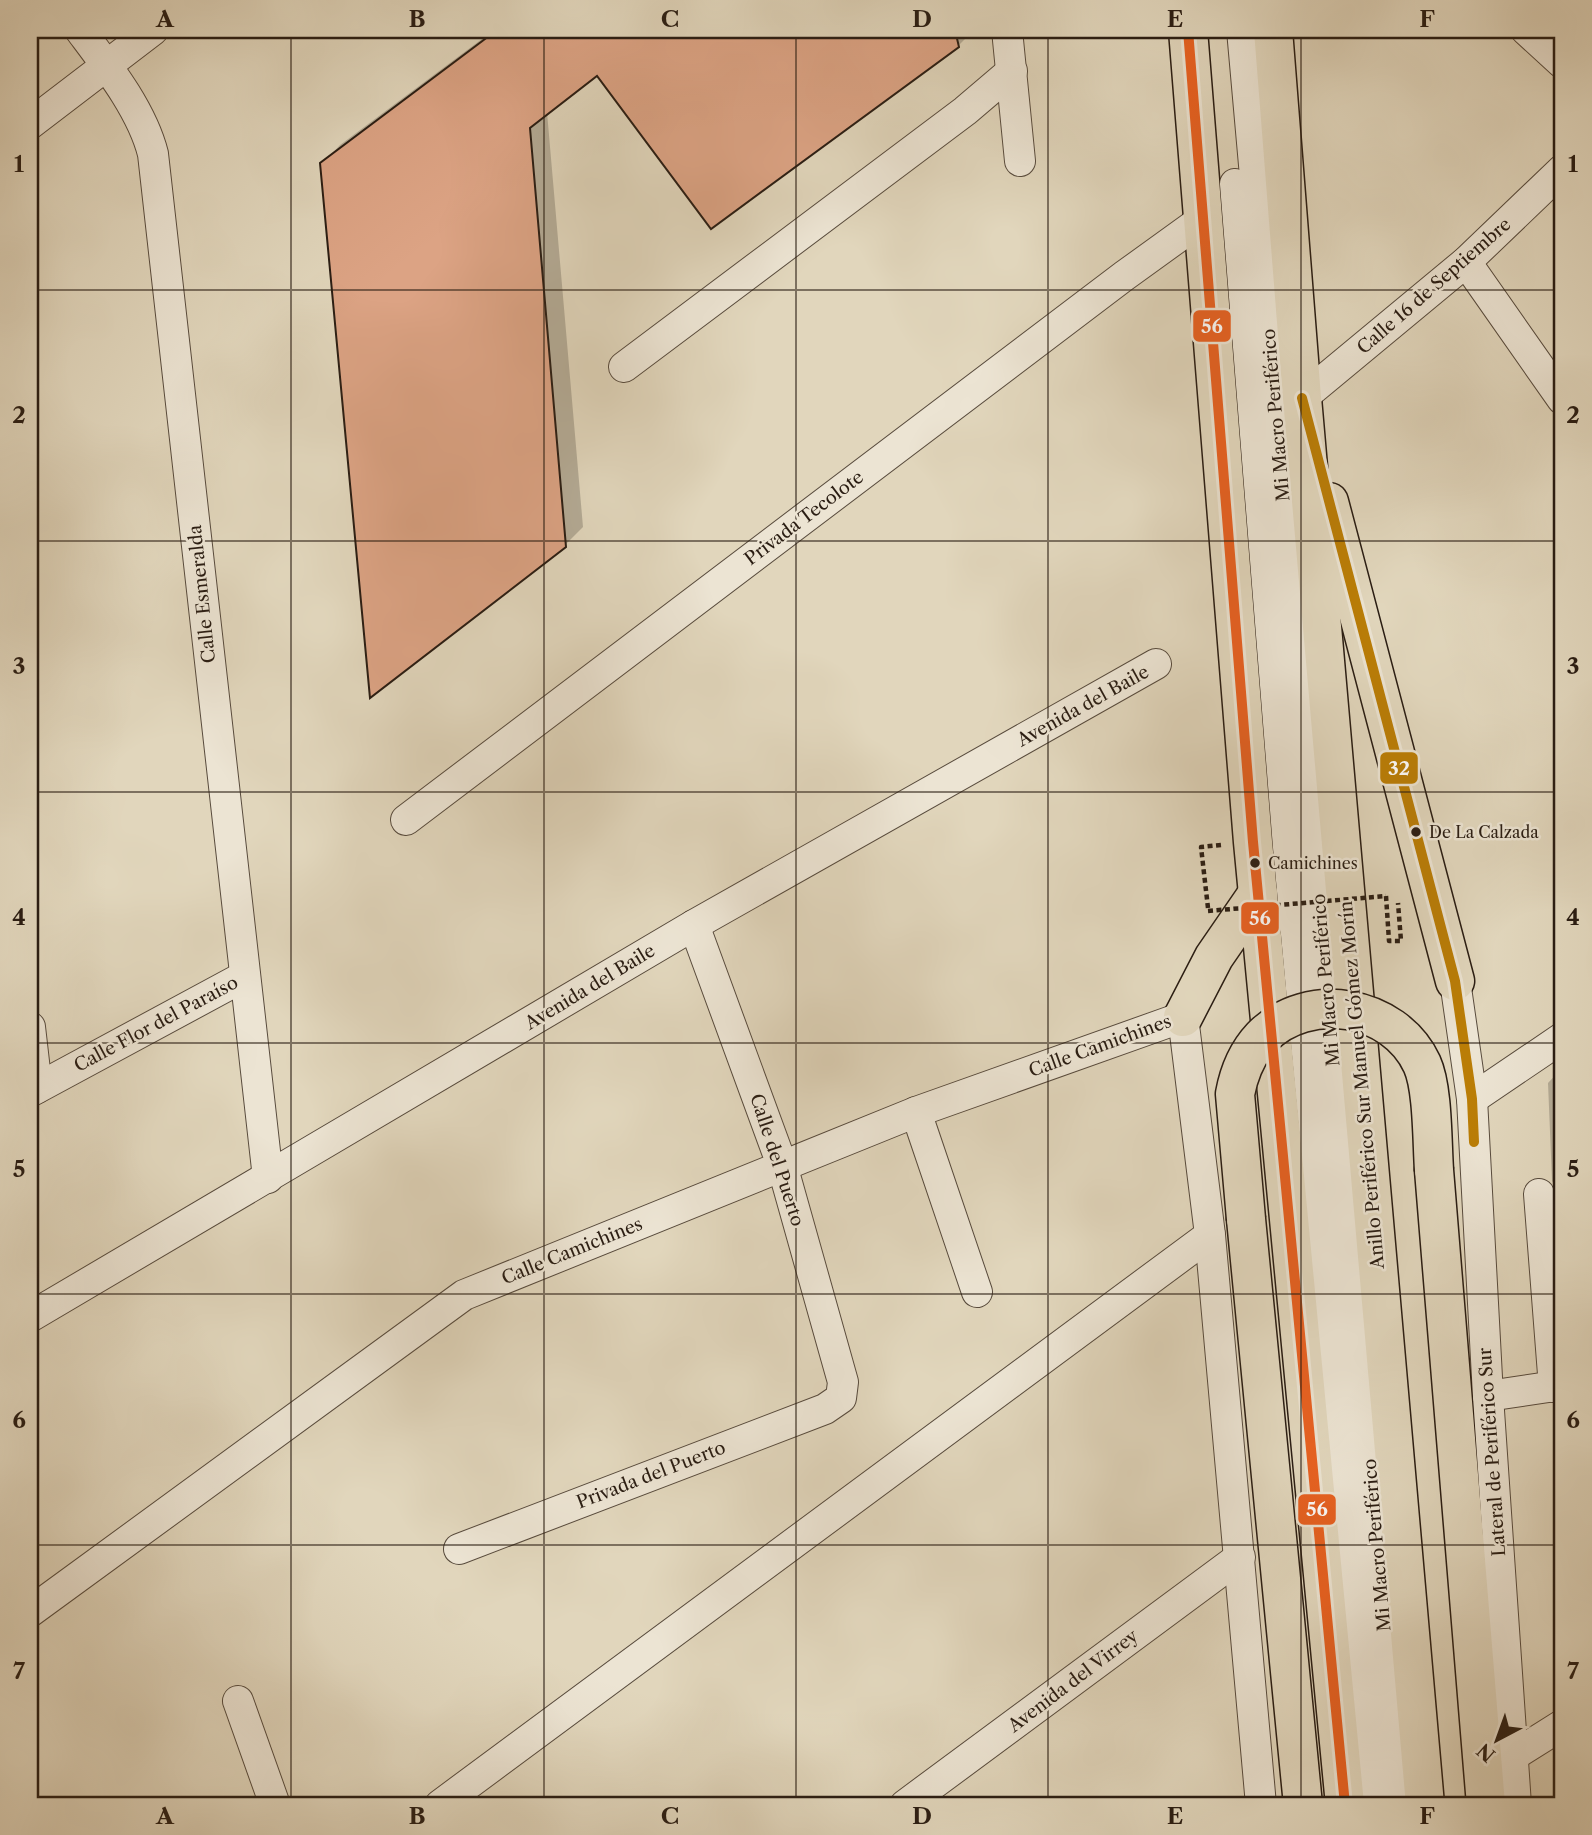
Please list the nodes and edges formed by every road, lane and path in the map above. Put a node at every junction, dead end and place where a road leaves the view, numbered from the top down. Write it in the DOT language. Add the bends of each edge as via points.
graph roads {
  1 [pos="80,30"];
  2 [pos="153,30"];
  3 [pos="1007,30"];
  4 [pos="1188,30"];
  5 [pos="1223,30"];
  6 [pos="1242,30"];
  7 [pos="1273,30"];
  8 [pos="1526,30"];
  9 [pos="1562,63"];
  10 [pos="107,66"];
  11 [pos="1012,71"];
  12 [pos="30,124"];
  13 [pos="1020,161"];
  14 [pos="1562,170"];
  15 [pos="1203,219"];
  16 [pos="1466,262"];
  17 [pos="624,367"];
  18 [pos="1302,398"];
  19 [pos="1562,399"];
  20 [pos="1156,664"];
  21 [pos="406,820"];
  22 [pos="1253,842"];
  23 [pos="1397,890"];
  24 [pos="1258,893"];
  25 [pos="694,925"];
  26 [pos="245,976"];
  27 [pos="1455,981"];
  28 [pos="1182,1017"];
  29 [pos="30,1027"];
  30 [pos="1562,1038"];
  31 [pos="34,1090"];
  32 [pos="1472,1100"];
  33 [pos="916,1112"];
  34 [pos="782,1165"];
  35 [pos="268,1178"];
  36 [pos="1539,1194"];
  37 [pos="1210,1235"];
  38 [pos="977,1292"];
  39 [pos="30,1317"];
  40 [pos="1558,1386"];
  41 [pos="1488,1396"];
  42 [pos="841,1398"];
  43 [pos="459,1549"];
  44 [pos="1240,1557"];
  45 [pos="30,1612"];
  46 [pos="237,1701"];
  47 [pos="1562,1725"];
  48 [pos="1511,1757"];
  49 [pos="275,1805"];
  50 [pos="440,1805"];
  51 [pos="905,1805"];
  52 [pos="1261,1805"];
  53 [pos="1303,1805"];
  54 [pos="1345,1805"];
  55 [pos="1376,1805"];
  56 [pos="1400,1805"];
  57 [pos="1425,1805"];
  58 [pos="1486,1805"];
  59 [pos="1516,1805"];
  1 -- 10 [label="street, Calle Esmeralda"];
  2 -- 10 [label="street"];
  3 -- 11 [label="street"];
  4 -- 15 [label="highway"];
  5 -- 55 [label="street, Mi Macro Periférico" via="1287,833"];
  6 -- 56 [label="street, Mi Macro Periférico"];
  7 -- 18 [label="highway, Anillo Periférico Sur Manuel Gómez Morín"];
  8 -- 9 [label="street"];
  10 -- 12 [label="street"];
  10 -- 26 [label="street, Calle Esmeralda" via="148,134 153,154"];
  11 -- 13 [label="street"];
  11 -- 17 [label="street"];
  14 -- 16 [label="street, Calle 16 de Septiembre"];
  15 -- 21 [label="street, Privada Tecolote"];
  15 -- 22 [label="highway"];
  16 -- 18 [label="street, Calle 16 de Septiembre"];
  16 -- 19 [label="street"];
  18 -- 27 [label="highway"];
  18 -- 57 [label="highway, Anillo Periférico Sur Manuel Gómez Morín"];
  20 -- 25 [label="street, Avenida del Baile"];
  22 -- 23 [label="path, bridge" via="1200,847 1208,911 1386,896 1390,941 1401,940"];
  22 -- 24 [label="highway"];
  24 -- 28 [label="highway" via="1214,957"];
  24 -- 54 [label="highway"];
  25 -- 34 [label="street, Calle del Puerto"];
  25 -- 35 [label="street, Avenida del Baile"];
  26 -- 31 [label="street, Calle Flor del Paraíso"];
  26 -- 35 [label="street, Calle Esmeralda"];
  27 -- 32 [label="street, Lateral de Periférico Sur"];
  28 -- 33 [label="street, Calle Camichines"];
  28 -- 37 [label="street"];
  29 -- 31 [label="street"];
  30 -- 32 [label="street"];
  32 -- 41 [label="street, Lateral de Periférico Sur"];
  33 -- 34 [label="street, Calle Camichines"];
  33 -- 38 [label="street"];
  34 -- 42 [label="street, Calle del Puerto" via="843,1382"];
  34 -- 45 [label="street, Calle Camichines" via="464,1295"];
  35 -- 39 [label="street, Avenida del Baile"];
  36 -- 40 [label="street"];
  37 -- 44 [label="street"];
  37 -- 50 [label="street"];
  40 -- 41 [label="street"];
  41 -- 48 [label="street, Lateral de Periférico Sur"];
  42 -- 43 [label="street, Privada del Puerto" via="825,1409"];
  44 -- 51 [label="street, Avenida del Virrey"];
  44 -- 52 [label="street"];
  46 -- 49 [label="street"];
  47 -- 48 [label="street"];
  48 -- 59 [label="street, Lateral de Periférico Sur"];
  53 -- 58 [label="highway, bridge" via="1234,1094 1244,1062 1264,1035 1291,1017 1324,1009 1357,1011 1387,1025 1412,1048 1427,1077"];
}
